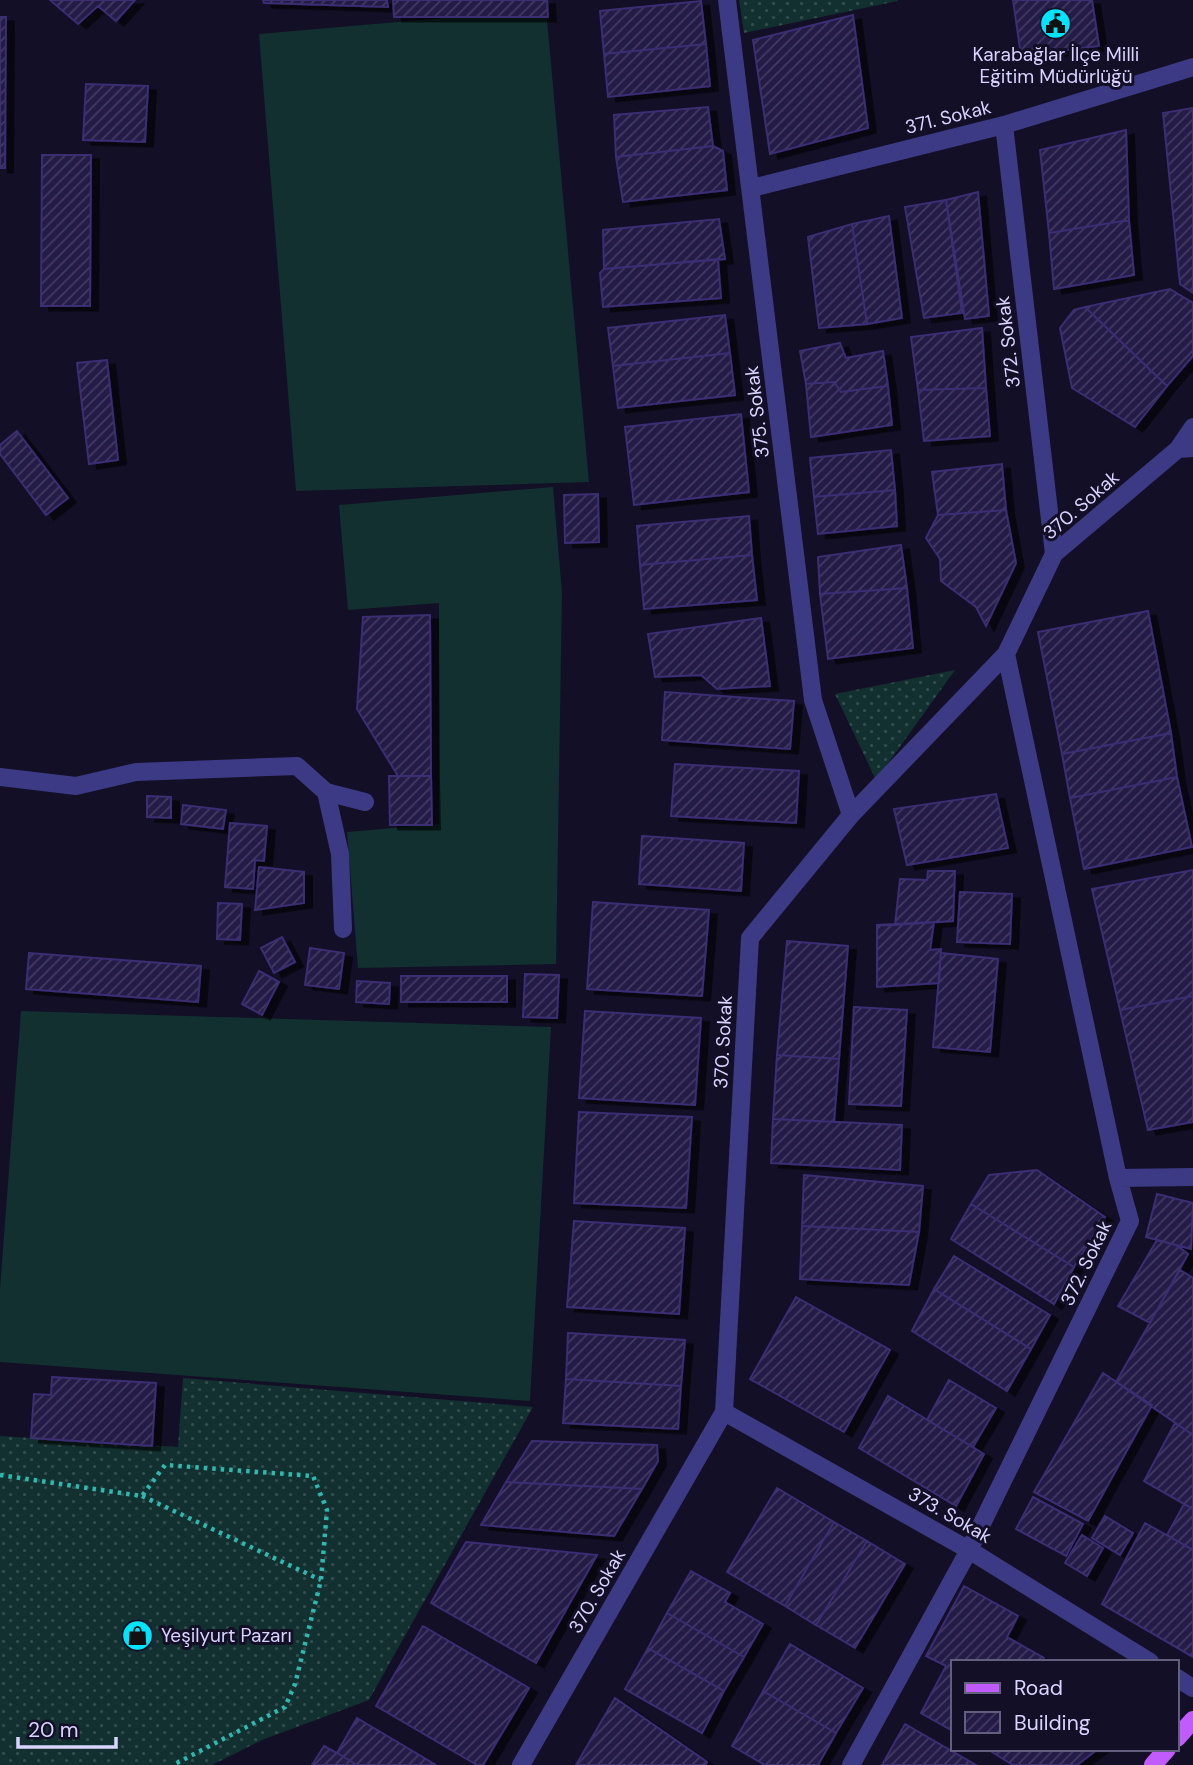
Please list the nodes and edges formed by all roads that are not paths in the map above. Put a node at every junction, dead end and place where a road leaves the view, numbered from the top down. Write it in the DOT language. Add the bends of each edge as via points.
graph roads {
  1 [pos="727,0"];
  2 [pos="1193,67"];
  3 [pos="1004,125"];
  4 [pos="752,188"];
  5 [pos="1193,427"];
  6 [pos="1185,448"];
  7 [pos="1054,554"];
  8 [pos="1006,654"];
  9 [pos="0,777"];
  10 [pos="326,792"];
  11 [pos="365,802"];
  12 [pos="851,815"];
  13 [pos="343,929"];
  14 [pos="1193,1177"];
  15 [pos="1118,1178"];
  16 [pos="724,1412"];
  17 [pos="969,1550"];
  18 [pos="1147,1660"];
  19 [pos="1193,1720"];
  20 [pos="1179,1736"];
  21 [pos="1165,1751"];
  22 [pos="521,1765"];
  23 [pos="851,1765"];
  24 [pos="1153,1765"];
  1 -- 4 [label="street, 375. Sokak"];
  2 -- 3 [label="street, 371. Sokak"];
  3 -- 4 [label="street, 371. Sokak"];
  3 -- 7 [label="street, 372. Sokak"];
  4 -- 12 [label="street, 375. Sokak" via="813,700"];
  5 -- 6 [label="street, 370. Sokak"];
  6 -- 7 [label="street, 370. Sokak"];
  7 -- 8 [label="street, 370. Sokak"];
  8 -- 12 [label="street, 370. Sokak"];
  8 -- 15 [label="street, 372. Sokak"];
  9 -- 10 [label="street" via="76,786 136,772 297,766"];
  10 -- 11 [label="street"];
  10 -- 13 [label="street" via="340,854"];
  12 -- 16 [label="street, 370. Sokak" via="750,938"];
  14 -- 15 [label="street"];
  15 -- 17 [label="street, 372. Sokak" via="1130,1221"];
  16 -- 17 [label="street, 373. Sokak"];
  16 -- 22 [label="street, 370. Sokak"];
  17 -- 18 [label="street, 373. Sokak"];
  17 -- 23 [label="street, 372. Sokak"];
  19 -- 20 [label="main road"];
  21 -- 24 [label="main road"];
}
